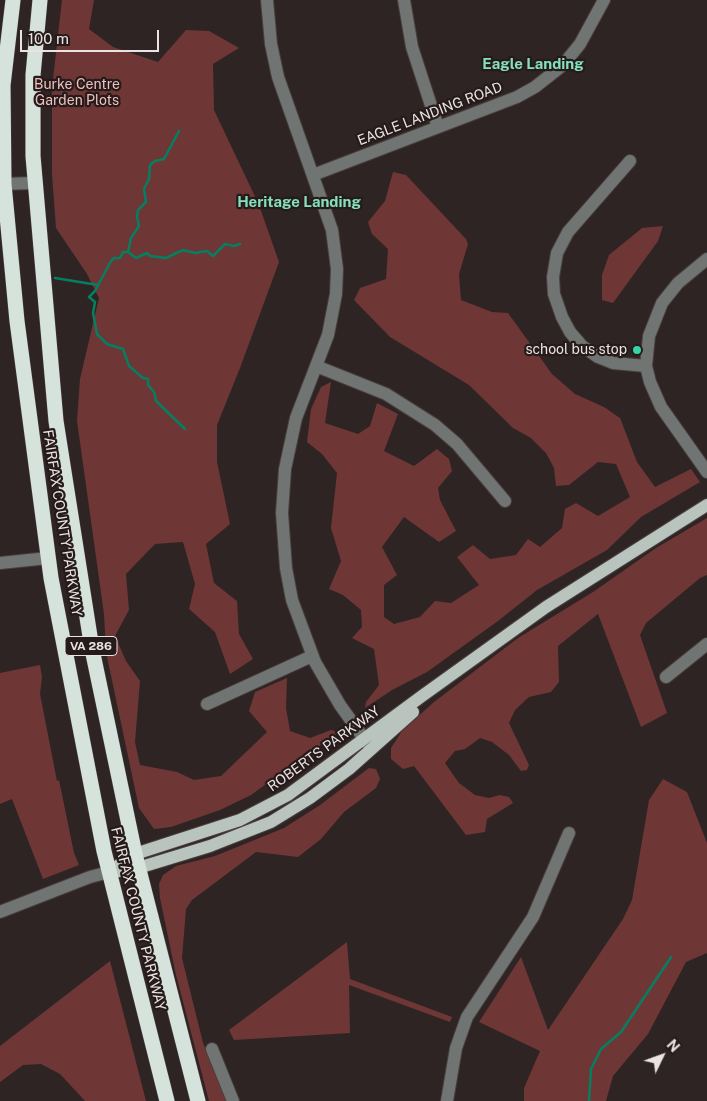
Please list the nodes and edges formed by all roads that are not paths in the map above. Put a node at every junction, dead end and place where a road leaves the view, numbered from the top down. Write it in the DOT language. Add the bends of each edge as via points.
graph roads {
  1 [pos="13,0"];
  2 [pos="40,0"];
  3 [pos="267,0"];
  4 [pos="404,0"];
  5 [pos="604,0"];
  6 [pos="438,127"];
  7 [pos="630,161"];
  8 [pos="313,175"];
  9 [pos="35,183"];
  10 [pos="2,184"];
  11 [pos="707,259"];
  12 [pos="316,366"];
  13 [pos="646,366"];
  14 [pos="707,472"];
  15 [pos="504,501"];
  16 [pos="707,505"];
  17 [pos="48,558"];
  18 [pos="0,563"];
  19 [pos="707,644"];
  20 [pos="312,656"];
  21 [pos="666,677"];
  22 [pos="207,704"];
  23 [pos="368,745"];
  24 [pos="570,833"];
  25 [pos="136,861"];
  26 [pos="109,872"];
  27 [pos="0,912"];
  28 [pos="212,1049"];
  29 [pos="167,1101"];
  30 [pos="198,1101"];
  31 [pos="233,1101"];
  32 [pos="447,1101"];
  1 -- 10 [label="highway, FAIRFAX COUNTY PARKWAY / VA 286" via="3,85"];
  2 -- 9 [label="highway, FAIRFAX COUNTY PARKWAY / VA 286" via="32,76"];
  3 -- 8 [label="street" via="278,77"];
  4 -- 6 [label="street" via="412,47"];
  5 -- 6 [label="street, EAGLE LANDING ROAD" via="580,44 545,80 517,97"];
  6 -- 8 [label="street, EAGLE LANDING ROAD"];
  7 -- 13 [label="street" via="568,232 558,253 553,277 554,294 570,332 582,346 613,363"];
  8 -- 12 [label="street" via="333,233 337,269 332,317"];
  9 -- 10 [label="street"];
  9 -- 25 [label="highway, FAIRFAX COUNTY PARKWAY / VA 286" via="56,422 92,649"];
  10 -- 17 [label="highway, FAIRFAX COUNTY PARKWAY / VA 286"];
  11 -- 13 [label="street" via="678,283 662,303 649,336"];
  12 -- 15 [label="street" via="386,394 435,425 457,444"];
  12 -- 20 [label="street" via="290,442 284,468 282,513 289,588"];
  13 -- 14 [label="street" via="661,407"];
  16 -- 23 [label="main road, ROBERTS PARKWAY" via="586,581 422,696"];
  17 -- 18 [label="street"];
  17 -- 26 [label="highway, FAIRFAX COUNTY PARKWAY / VA 286"];
  19 -- 21 [label="street"];
  20 -- 22 [label="street"];
  20 -- 23 [label="street"];
  23 -- 25 [label="main road, ROBERTS PARKWAY" via="310,798 270,822 240,836"];
  24 -- 32 [label="street" via="533,917 467,1016 456,1048"];
  25 -- 26 [label="main road, ROBERTS PARKWAY"];
  25 -- 30 [label="highway, FAIRFAX COUNTY PARKWAY / VA 286"];
  26 -- 27 [label="street"];
  26 -- 29 [label="highway, FAIRFAX COUNTY PARKWAY / VA 286"];
  28 -- 31 [label="street"];
}
